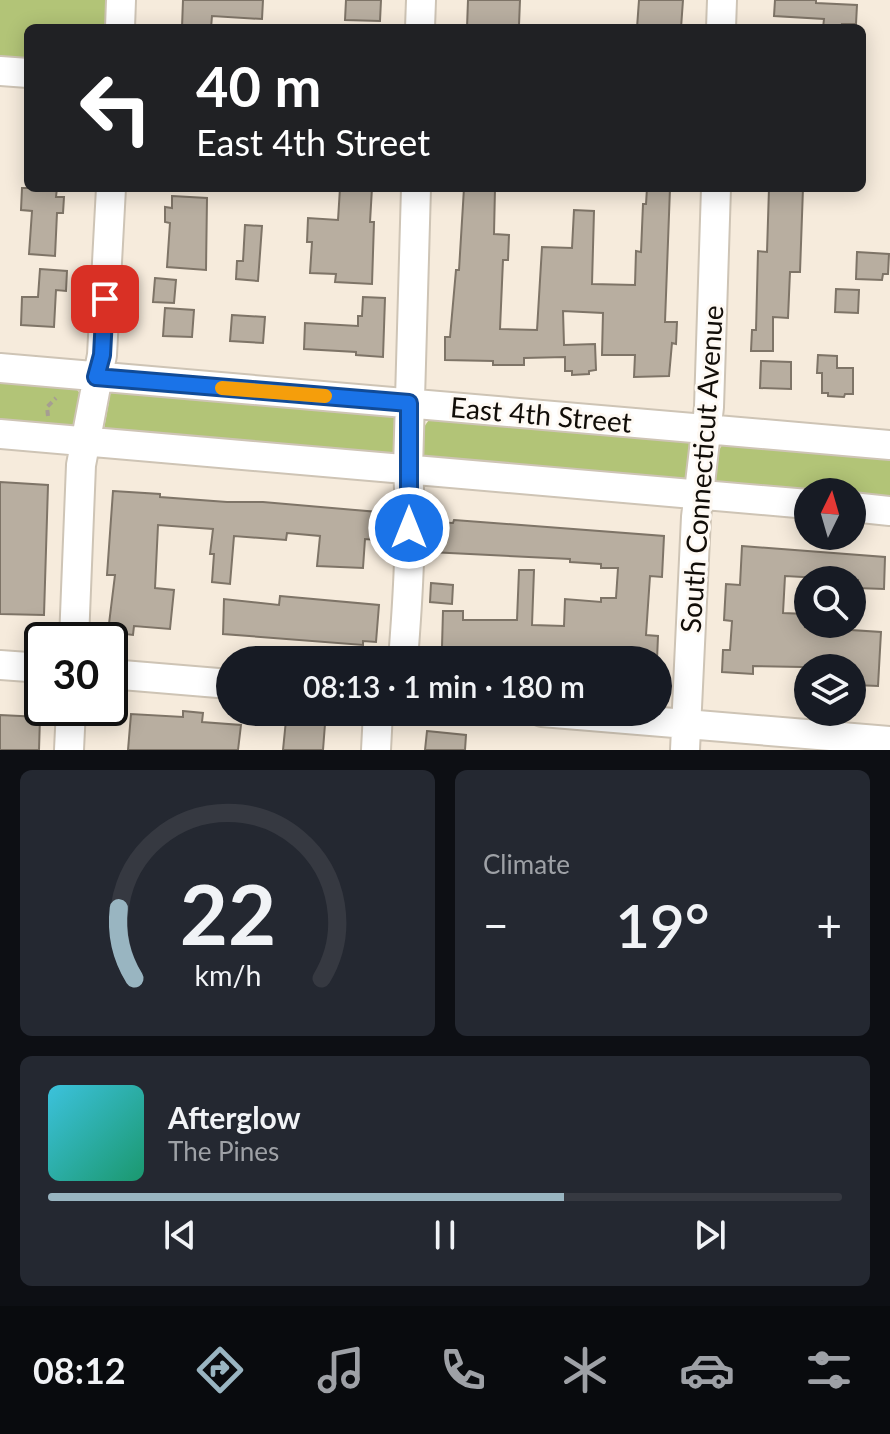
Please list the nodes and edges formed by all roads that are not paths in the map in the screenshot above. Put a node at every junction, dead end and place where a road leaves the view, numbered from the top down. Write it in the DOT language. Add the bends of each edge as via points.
graph roads {
  1 [pos="121,0"];
  2 [pos="421,0"];
  3 [pos="722,0"];
  4 [pos="120,24"];
  5 [pos="420,24"];
  6 [pos="721,24"];
  7 [pos="0,71"];
  8 [pos="24,73"];
  9 [pos="111,192"];
  10 [pos="416,192"];
  11 [pos="716,192"];
  12 [pos="0,368"];
  13 [pos="96,377"];
  14 [pos="409,403"];
  15 [pos="706,429"];
  16 [pos="0,434"];
  17 [pos="85,442"];
  18 [pos="890,445"];
  19 [pos="408,469"];
  20 [pos="700,494"];
  21 [pos="794,503"];
  22 [pos="866,508"];
  23 [pos="890,511"];
  24 [pos="75,622"];
  25 [pos="404,646"];
  26 [pos="0,665"];
  27 [pos="24,667"];
  28 [pos="128,676"];
  29 [pos="216,683"];
  30 [pos="70,726"];
  31 [pos="377,726"];
  32 [pos="620,726"];
  33 [pos="686,738"];
  34 [pos="890,741"];
  35 [pos="69,750"];
  36 [pos="376,750"];
  1 -- 4 [label="street"];
  2 -- 5 [label="street"];
  3 -- 6 [label="street"];
  7 -- 8 [label="street"];
  9 -- 13 [label="street" via="102,355"];
  10 -- 14 [label="street"];
  11 -- 15 [label="street, South Connecticut Avenue"];
  12 -- 13 [label="street, East 4th Street"];
  13 -- 14 [label="street, East 4th Street"];
  13 -- 17 [label="street"];
  14 -- 15 [label="street, East 4th Street"];
  14 -- 19 [label="street"];
  15 -- 18 [label="street, East 4th Street"];
  15 -- 20 [label="street, South Connecticut Avenue"];
  16 -- 17 [label="street"];
  17 -- 19 [label="street"];
  17 -- 24 [label="street"];
  19 -- 20 [label="street"];
  19 -- 25 [label="street"];
  20 -- 21 [label="street"];
  20 -- 33 [label="street, South Connecticut Avenue"];
  22 -- 23 [label="street"];
  26 -- 27 [label="street"];
  28 -- 29 [label="street"];
  30 -- 35 [label="street"];
  31 -- 36 [label="street"];
  32 -- 33 [label="street"];
  33 -- 34 [label="street"];
}
